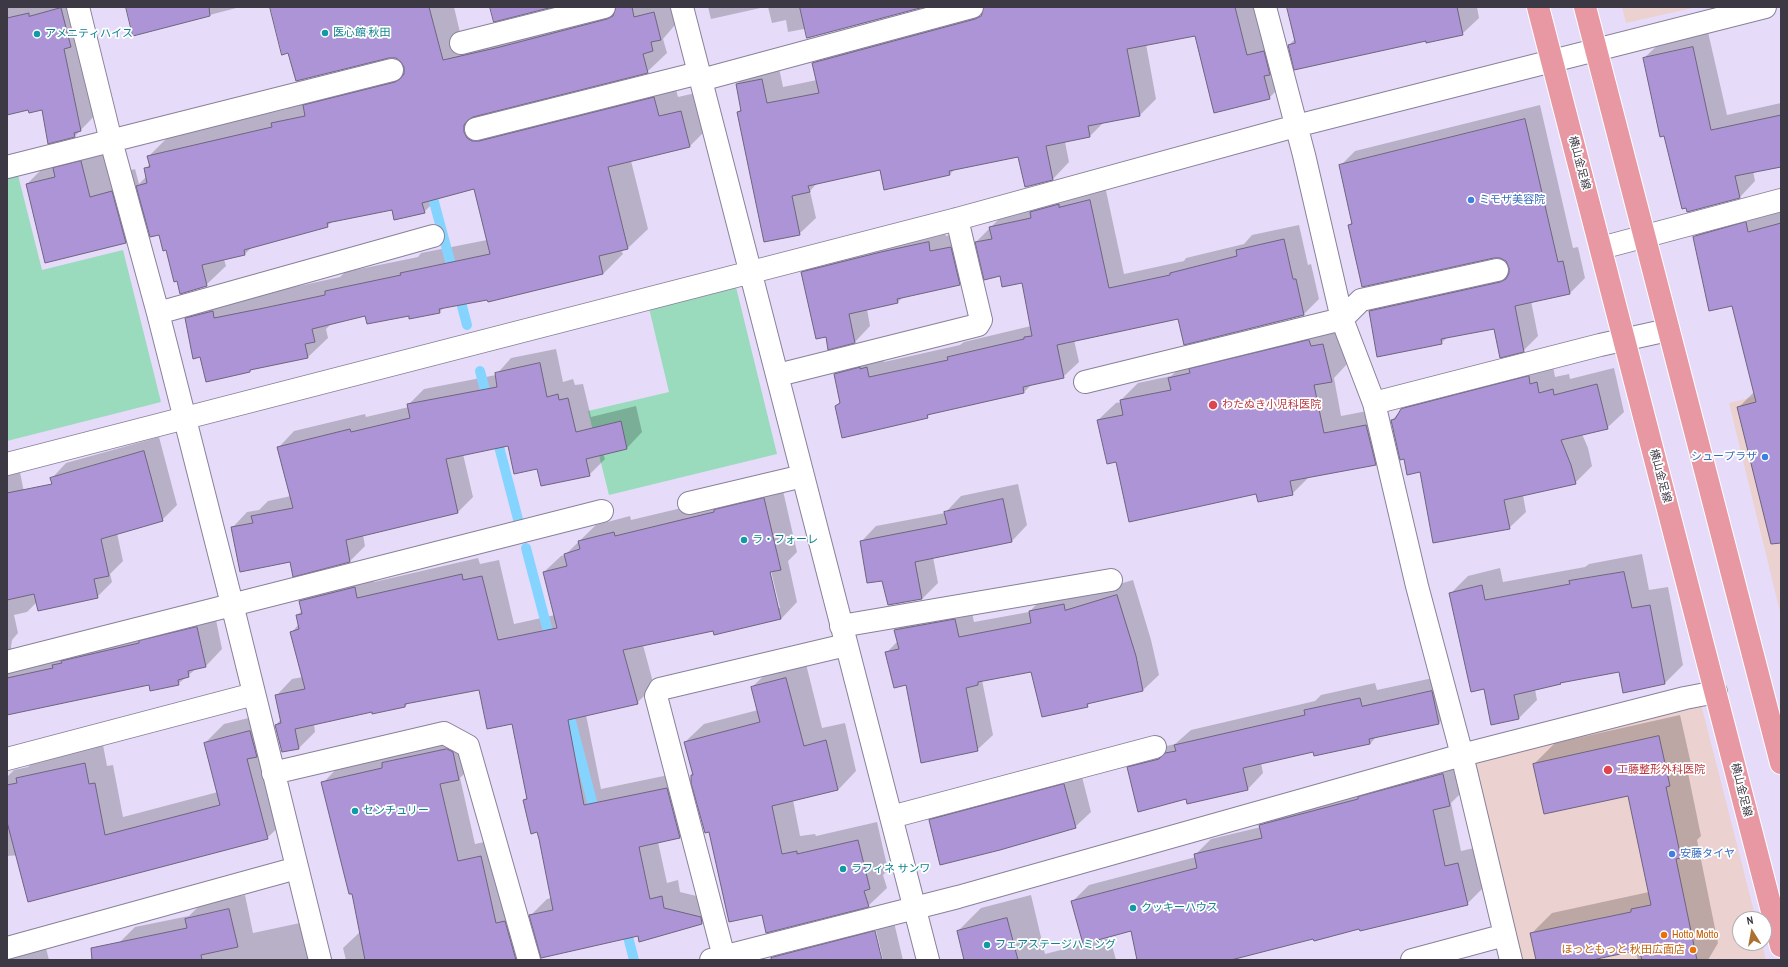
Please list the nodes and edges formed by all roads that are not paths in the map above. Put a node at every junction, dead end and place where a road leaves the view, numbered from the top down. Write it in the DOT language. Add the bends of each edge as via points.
graph roads {
  1 [pos="78,7"];
  2 [pos="604,7"];
  3 [pos="682,7"];
  4 [pos="972,7"];
  5 [pos="1265,7"];
  6 [pos="1538,7"];
  7 [pos="1585,7"];
  8 [pos="1765,7"];
  9 [pos="461,43"];
  10 [pos="1595,49"];
  11 [pos="1552,60"];
  12 [pos="392,70"];
  13 [pos="700,76"];
  14 [pos="1296,126"];
  15 [pos="476,129"];
  16 [pos="111,141"];
  17 [pos="7,167"];
  18 [pos="1781,200"];
  19 [pos="956,219"];
  20 [pos="433,236"];
  21 [pos="1645,236"];
  22 [pos="1601,248"];
  23 [pos="1497,270"];
  24 [pos="751,272"];
  25 [pos="158,313"];
  26 [pos="1342,319"];
  27 [pos="1668,330"];
  28 [pos="1625,340"];
  29 [pos="778,375"];
  30 [pos="1086,382"];
  31 [pos="1374,403"];
  32 [pos="184,418"];
  33 [pos="7,464"];
  34 [pos="803,476"];
  35 [pos="689,503"];
  36 [pos="602,511"];
  37 [pos="1112,580"];
  38 [pos="232,604"];
  39 [pos="843,636"];
  40 [pos="7,662"];
  41 [pos="1716,692"];
  42 [pos="254,694"];
  43 [pos="1155,747"];
  44 [pos="1462,755"];
  45 [pos="7,759"];
  46 [pos="1781,763"];
  47 [pos="273,774"];
  48 [pos="891,817"];
  49 [pos="297,868"];
  50 [pos="915,908"];
  51 [pos="1505,934"];
  52 [pos="1781,946"];
  53 [pos="7,948"];
  54 [pos="718,959"];
  55 [pos="320,960"];
  56 [pos="529,960"];
  57 [pos="928,960"];
  58 [pos="1412,960"];
  59 [pos="1511,960"];
  1 -- 16 [label="street"];
  2 -- 9 [label="street"];
  3 -- 13 [label="street"];
  4 -- 13 [label="street"];
  5 -- 14 [label="street"];
  6 -- 11 [label="main road, 横山金足線"];
  7 -- 10 [label="main road"];
  8 -- 10 [label="street"];
  10 -- 11 [label="street"];
  10 -- 21 [label="main road"];
  11 -- 14 [label="street"];
  11 -- 22 [label="main road, 横山金足線"];
  12 -- 16 [label="street"];
  13 -- 15 [label="street"];
  13 -- 24 [label="street"];
  14 -- 19 [label="street"];
  14 -- 26 [label="street"];
  16 -- 17 [label="street"];
  16 -- 25 [label="street"];
  18 -- 21 [label="street"];
  19 -- 24 [label="street"];
  19 -- 29 [label="street" via="981,320 978,325"];
  20 -- 25 [label="street"];
  21 -- 22 [label="street"];
  21 -- 27 [label="main road"];
  22 -- 28 [label="main road, 横山金足線"];
  23 -- 26 [label="street" via="1361,300"];
  24 -- 29 [label="street"];
  24 -- 32 [label="street"];
  25 -- 32 [label="street"];
  26 -- 30 [label="street"];
  26 -- 31 [label="street"];
  27 -- 28 [label="street"];
  27 -- 46 [label="main road"];
  28 -- 31 [label="street"];
  28 -- 41 [label="main road, 横山金足線"];
  29 -- 34 [label="street"];
  31 -- 44 [label="street" via="1417,586"];
  32 -- 33 [label="street"];
  32 -- 38 [label="street"];
  34 -- 35 [label="street"];
  34 -- 39 [label="street"];
  36 -- 38 [label="street"];
  37 -- 39 [label="street"];
  38 -- 40 [label="street"];
  38 -- 42 [label="street"];
  39 -- 48 [label="street"];
  39 -- 54 [label="street" via="660,689 656,696"];
  41 -- 44 [label="street"];
  41 -- 52 [label="main road, 横山金足線"];
  42 -- 45 [label="street"];
  42 -- 47 [label="street"];
  43 -- 48 [label="street"];
  44 -- 50 [label="street"];
  44 -- 51 [label="street"];
  47 -- 49 [label="street"];
  47 -- 56 [label="street" via="444,732 468,746"];
  48 -- 50 [label="street"];
  49 -- 53 [label="street"];
  49 -- 55 [label="street"];
  50 -- 54 [label="street"];
  50 -- 57 [label="street"];
  51 -- 58 [label="street"];
  51 -- 59 [label="street"];
}
